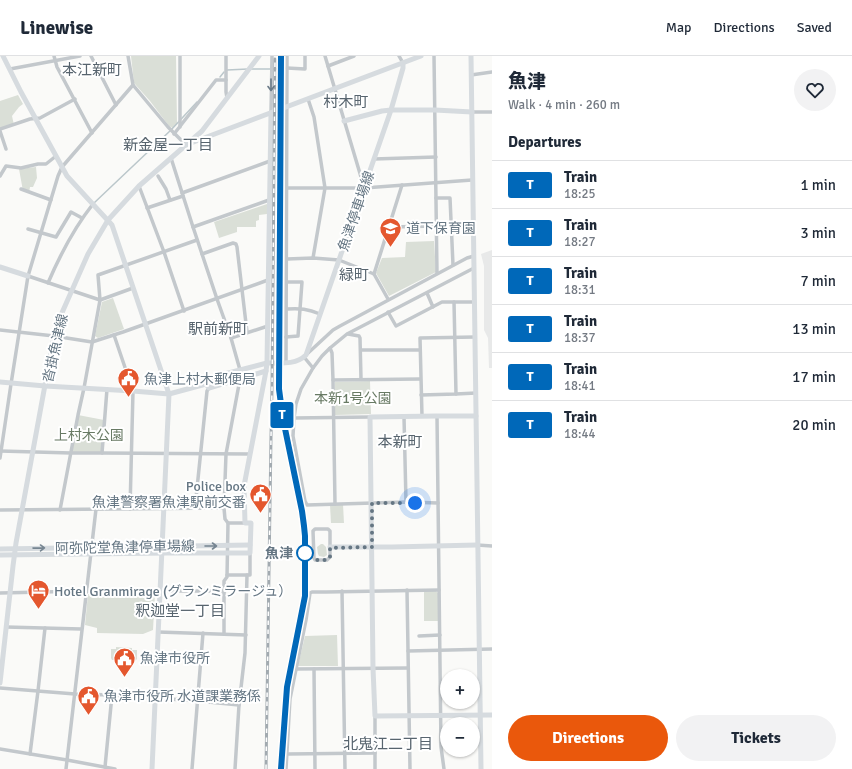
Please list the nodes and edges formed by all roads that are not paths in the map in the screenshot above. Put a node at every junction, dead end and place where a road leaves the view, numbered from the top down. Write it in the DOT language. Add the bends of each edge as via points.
graph roads {
  1 [pos="3,56"];
  2 [pos="80,56"];
  3 [pos="91,56"];
  4 [pos="128,56"];
  5 [pos="180,56"];
  6 [pos="226,56"];
  7 [pos="259,56"];
  8 [pos="272,56"];
  9 [pos="287,56"];
  10 [pos="305,56"];
  11 [pos="325,56"];
  12 [pos="354,56"];
  13 [pos="399,56"];
  14 [pos="421,56"];
  15 [pos="434,56"];
  16 [pos="471,56"];
  17 [pos="55,58"];
  18 [pos="403,63"];
  19 [pos="328,66"];
  20 [pos="287,68"];
  21 [pos="10,69"];
  22 [pos="492,72"];
  23 [pos="471,75"];
  24 [pos="226,80"];
  25 [pos="133,85"];
  26 [pos="334,88"];
  27 [pos="227,98"];
  28 [pos="74,99"];
  29 [pos="308,99"];
  30 [pos="116,105"];
  31 [pos="288,106"];
  32 [pos="391,110"];
  33 [pos="435,110"];
  34 [pos="472,112"];
  35 [pos="492,112"];
  36 [pos="272,113"];
  37 [pos="36,118"];
  38 [pos="344,121"];
  39 [pos="180,127"];
  40 [pos="0,130"];
  41 [pos="92,133"];
  42 [pos="174,134"];
  43 [pos="186,145"];
  44 [pos="6,149"];
  45 [pos="56,156"];
  46 [pos="436,157"];
  47 [pos="171,158"];
  48 [pos="374,159"];
  49 [pos="270,161"];
  50 [pos="62,167"];
  51 [pos="0,176"];
  52 [pos="158,176"];
  53 [pos="472,180"];
  54 [pos="436,183"];
  55 [pos="402,185"];
  56 [pos="139,186"];
  57 [pos="287,188"];
  58 [pos="325,188"];
  59 [pos="364,188"];
  60 [pos="21,189"];
  61 [pos="183,194"];
  62 [pos="436,198"];
  63 [pos="51,200"];
  64 [pos="170,200"];
  65 [pos="269,200"];
  66 [pos="93,204"];
  67 [pos="147,208"];
  68 [pos="82,218"];
  69 [pos="108,220"];
  70 [pos="436,226"];
  71 [pos="389,227"];
  72 [pos="193,228"];
  73 [pos="28,229"];
  74 [pos="41,233"];
  75 [pos="197,240"];
  76 [pos="164,252"];
  77 [pos="202,254"];
  78 [pos="474,256"];
  79 [pos="313,258"];
  80 [pos="287,259"];
  81 [pos="339,260"];
  82 [pos="126,265"];
  83 [pos="452,265"];
  84 [pos="0,267"];
  85 [pos="474,268"];
  86 [pos="437,273"];
  87 [pos="374,274"];
  88 [pos="28,276"];
  89 [pos="268,280"];
  90 [pos="287,282"];
  91 [pos="48,283"];
  92 [pos="133,288"];
  93 [pos="71,290"];
  94 [pos="242,290"];
  95 [pos="426,293"];
  96 [pos="217,299"];
  97 [pos="388,299"];
  98 [pos="100,300"];
  99 [pos="454,302"];
  100 [pos="474,302"];
  101 [pos="433,307"];
  102 [pos="300,308"];
  103 [pos="287,309"];
  104 [pos="184,311"];
  105 [pos="388,312"];
  106 [pos="320,314"];
  107 [pos="145,324"];
  108 [pos="268,326"];
  109 [pos="0,330"];
  110 [pos="20,332"];
  111 [pos="247,332"];
  112 [pos="347,334"];
  113 [pos="114,335"];
  114 [pos="54,336"];
  115 [pos="475,336"];
  116 [pos="286,337"];
  117 [pos="455,337"];
  118 [pos="231,338"];
  119 [pos="92,342"];
  120 [pos="330,348"];
  121 [pos="361,350"];
  122 [pos="420,350"];
  123 [pos="305,356"];
  124 [pos="267,363"];
  125 [pos="286,363"];
  126 [pos="313,368"];
  127 [pos="240,370"];
  128 [pos="266,371"];
  129 [pos="240,379"];
  130 [pos="361,379"];
  131 [pos="420,379"];
  132 [pos="333,380"];
  133 [pos="0,382"];
  134 [pos="11,383"];
  135 [pos="46,386"];
  136 [pos="207,386"];
  137 [pos="84,388"];
  138 [pos="107,389"];
  139 [pos="134,391"];
  140 [pos="169,394"];
  141 [pos="456,394"];
  142 [pos="476,394"];
  143 [pos="421,395"];
  144 [pos="422,416"];
  145 [pos="437,416"];
  146 [pos="476,416"];
  147 [pos="334,417"];
  148 [pos="404,417"];
  149 [pos="294,418"];
  150 [pos="370,418"];
  151 [pos="0,451"];
  152 [pos="33,453"];
  153 [pos="71,453"];
  154 [pos="102,453"];
  155 [pos="132,453"];
  156 [pos="166,453"];
  157 [pos="201,454"];
  158 [pos="226,454"];
  159 [pos="250,454"];
  160 [pos="0,458"];
  161 [pos="406,502"];
  162 [pos="372,503"];
  163 [pos="438,503"];
  164 [pos="335,504"];
  165 [pos="164,508"];
  166 [pos="195,508"];
  167 [pos="224,508"];
  168 [pos="96,509"];
  169 [pos="130,509"];
  170 [pos="0,510"];
  171 [pos="22,510"];
  172 [pos="60,510"];
  173 [pos="228,523"];
  174 [pos="245,523"];
  175 [pos="250,545"];
  176 [pos="478,545"];
  177 [pos="162,546"];
  178 [pos="228,546"];
  179 [pos="439,546"];
  180 [pos="492,546"];
  181 [pos="91,547"];
  182 [pos="372,547"];
  183 [pos="16,548"];
  184 [pos="330,548"];
  185 [pos="0,549"];
  186 [pos="162,553"];
  187 [pos="228,553"];
  188 [pos="250,553"];
  189 [pos="90,554"];
  190 [pos="0,555"];
  191 [pos="15,555"];
  192 [pos="227,575"];
  193 [pos="246,575"];
  194 [pos="407,590"];
  195 [pos="440,590"];
  196 [pos="86,591"];
  197 [pos="160,591"];
  198 [pos="225,591"];
  199 [pos="342,591"];
  200 [pos="372,591"];
  201 [pos="0,593"];
  202 [pos="11,593"];
  203 [pos="6,627"];
  204 [pos="45,628"];
  205 [pos="81,629"];
  206 [pos="158,632"];
  207 [pos="203,633"];
  208 [pos="224,634"];
  209 [pos="246,635"];
  210 [pos="440,635"];
  211 [pos="419,636"];
  212 [pos="492,649"];
  213 [pos="479,650"];
  214 [pos="408,651"];
  215 [pos="440,651"];
  216 [pos="343,668"];
  217 [pos="373,668"];
  218 [pos="408,668"];
  219 [pos="295,669"];
  220 [pos="314,669"];
  221 [pos="1,671"];
  222 [pos="0,683"];
  223 [pos="0,688"];
  224 [pos="38,691"];
  225 [pos="75,694"];
  226 [pos="112,695"];
  227 [pos="155,699"];
  228 [pos="198,701"];
  229 [pos="239,705"];
  230 [pos="480,715"];
  231 [pos="492,715"];
  232 [pos="375,716"];
  233 [pos="409,716"];
  234 [pos="441,716"];
  235 [pos="0,749"];
  236 [pos="344,753"];
  237 [pos="375,753"];
  238 [pos="30,754"];
  239 [pos="288,754"];
  240 [pos="315,754"];
  241 [pos="67,760"];
  242 [pos="105,768"];
  243 [pos="66,769"];
  244 [pos="115,769"];
  245 [pos="152,769"];
  246 [pos="192,769"];
  247 [pos="235,769"];
  248 [pos="286,769"];
  249 [pos="315,769"];
  250 [pos="345,769"];
  251 [pos="375,769"];
  252 [pos="410,769"];
  253 [pos="444,769"];
  254 [pos="481,769"];
  1 -- 21 [label="street"];
  2 -- 17 [label="street"];
  3 -- 30 [label="street"];
  4 -- 25 [label="street"];
  5 -- 39 [label="street"];
  6 -- 24 [label="street"];
  7 -- 27 [label="street, 沓掛魚津線"];
  8 -- 36 [label="street, one-way"];
  9 -- 20 [label="street"];
  10 -- 20 [label="street" via="305,68"];
  11 -- 19 [label="street"];
  12 -- 19 [label="street"];
  13 -- 18 [label="street"];
  14 -- 18 [label="street"];
  15 -- 33 [label="street"];
  16 -- 23 [label="street"];
  17 -- 21 [label="street"];
  17 -- 28 [label="street"];
  18 -- 26 [label="street"];
  18 -- 32 [label="street, 魚津停車場線"];
  19 -- 26 [label="street"];
  20 -- 31 [label="street"];
  21 -- 37 [label="street"];
  22 -- 23 [label="street"];
  23 -- 34 [label="street"];
  24 -- 27 [label="street"];
  24 -- 39 [label="street" via="216,80"];
  25 -- 30 [label="street"];
  25 -- 42 [label="street"];
  26 -- 29 [label="street"];
  26 -- 38 [label="street"];
  27 -- 43 [label="street, 沓掛魚津線" via="202,132"];
  28 -- 37 [label="street"];
  28 -- 41 [label="street"];
  29 -- 31 [label="street"];
  29 -- 58 [label="street" via="314,117"];
  30 -- 41 [label="street"];
  31 -- 36 [label="street"];
  31 -- 57 [label="street"];
  32 -- 33 [label="street"];
  32 -- 38 [label="street"];
  32 -- 48 [label="street, 魚津停車場線"];
  33 -- 34 [label="street"];
  33 -- 46 [label="street"];
  34 -- 35 [label="street"];
  34 -- 53 [label="street"];
  36 -- 43 [label="street"];
  36 -- 49 [label="street"];
  37 -- 40 [label="street"];
  37 -- 45 [label="street"];
  38 -- 59 [label="street"];
  39 -- 42 [label="street"];
  40 -- 44 [label="street"];
  41 -- 50 [label="street"];
  42 -- 43 [label="street"];
  43 -- 47 [label="street, 沓掛魚津線"];
  45 -- 50 [label="street"];
  45 -- 51 [label="street" via="46,164 21,168 6,166"];
  46 -- 48 [label="street"];
  46 -- 54 [label="street"];
  47 -- 56 [label="street, 沓掛魚津線"];
  47 -- 61 [label="street"];
  48 -- 59 [label="street, 魚津停車場線"];
  49 -- 61 [label="street"];
  49 -- 65 [label="street"];
  50 -- 63 [label="street"];
  50 -- 66 [label="street"];
  52 -- 64 [label="street"];
  53 -- 54 [label="street"];
  53 -- 78 [label="street"];
  54 -- 55 [label="street"];
  54 -- 62 [label="street"];
  55 -- 59 [label="street"];
  55 -- 71 [label="street"];
  56 -- 67 [label="street"];
  56 -- 69 [label="street, 沓掛魚津線"];
  57 -- 58 [label="street"];
  57 -- 80 [label="street"];
  58 -- 59 [label="street"];
  58 -- 79 [label="street"];
  59 -- 81 [label="street, 魚津停車場線"];
  60 -- 63 [label="street"];
  61 -- 64 [label="street"];
  61 -- 72 [label="street"];
  62 -- 70 [label="street"];
  62 -- 83 [label="street" via="450,198"];
  63 -- 74 [label="street"];
  64 -- 67 [label="street"];
  65 -- 72 [label="street"];
  65 -- 89 [label="street"];
  66 -- 68 [label="street"];
  66 -- 69 [label="street"];
  67 -- 76 [label="street"];
  68 -- 74 [label="street" via="71,212 56,237"];
  68 -- 91 [label="street" via="68,240"];
  69 -- 82 [label="street"];
  69 -- 93 [label="street, 沓掛魚津線"];
  70 -- 71 [label="street"];
  70 -- 86 [label="street"];
  71 -- 87 [label="street"];
  72 -- 75 [label="street"];
  73 -- 74 [label="street"];
  74 -- 88 [label="street"];
  75 -- 76 [label="street"];
  75 -- 77 [label="street"];
  76 -- 82 [label="street"];
  76 -- 104 [label="street"];
  77 -- 94 [label="street" via="236,244"];
  77 -- 96 [label="street"];
  78 -- 83 [label="street"];
  78 -- 85 [label="street"];
  79 -- 80 [label="street"];
  79 -- 81 [label="street"];
  80 -- 90 [label="street"];
  81 -- 87 [label="street"];
  81 -- 106 [label="street, 魚津停車場線"];
  82 -- 92 [label="street"];
  82 -- 98 [label="street" via="98,275"];
  83 -- 86 [label="street"];
  84 -- 88 [label="street"];
  85 -- 95 [label="street"];
  85 -- 100 [label="street"];
  86 -- 97 [label="street"];
  87 -- 97 [label="street"];
  88 -- 91 [label="street"];
  88 -- 110 [label="street"];
  89 -- 94 [label="street"];
  89 -- 108 [label="street"];
  90 -- 102 [label="street" via="302,282"];
  90 -- 103 [label="street"];
  91 -- 93 [label="street"];
  92 -- 98 [label="street"];
  92 -- 107 [label="street"];
  93 -- 98 [label="street"];
  93 -- 114 [label="street, 沓掛魚津線"];
  94 -- 96 [label="street"];
  94 -- 111 [label="street"];
  95 -- 101 [label="street"];
  95 -- 105 [label="street"];
  96 -- 104 [label="street"];
  96 -- 118 [label="street"];
  97 -- 123 [label="street" via="333,330"];
  98 -- 119 [label="street"];
  99 -- 100 [label="street"];
  99 -- 101 [label="street" via="442,302"];
  99 -- 117 [label="street"];
  100 -- 115 [label="street"];
  101 -- 105 [label="street" via="396,326"];
  102 -- 103 [label="street"];
  102 -- 106 [label="street"];
  102 -- 116 [label="street" via="298,336"];
  103 -- 116 [label="street"];
  104 -- 107 [label="street"];
  105 -- 112 [label="street"];
  106 -- 123 [label="street, 魚津停車場線"];
  107 -- 113 [label="street"];
  107 -- 140 [label="street"];
  108 -- 111 [label="street"];
  108 -- 124 [label="street"];
  109 -- 110 [label="street"];
  110 -- 114 [label="street"];
  110 -- 134 [label="street"];
  111 -- 118 [label="street"];
  112 -- 120 [label="street"];
  112 -- 121 [label="street" via="359,336"];
  113 -- 119 [label="street"];
  113 -- 139 [label="street"];
  114 -- 119 [label="street"];
  114 -- 135 [label="street, 沓掛魚津線"];
  115 -- 117 [label="street"];
  115 -- 142 [label="street"];
  116 -- 125 [label="street"];
  117 -- 122 [label="street" via="420,338"];
  117 -- 141 [label="street"];
  118 -- 127 [label="street"];
  119 -- 137 [label="street"];
  120 -- 126 [label="street"];
  120 -- 132 [label="street"];
  121 -- 122 [label="street"];
  121 -- 130 [label="street"];
  122 -- 131 [label="street"];
  123 -- 125 [label="street" via="295,362"];
  123 -- 126 [label="street"];
  124 -- 125 [label="street"];
  124 -- 127 [label="street"];
  124 -- 128 [label="street"];
  126 -- 149 [label="street" via="301,389"];
  127 -- 129 [label="street"];
  127 -- 136 [label="street" via="209,378"];
  128 -- 129 [label="street"];
  128 -- 159 [label="street"];
  129 -- 136 [label="street"];
  129 -- 158 [label="street"];
  130 -- 131 [label="street"];
  130 -- 132 [label="street"];
  131 -- 143 [label="street"];
  132 -- 147 [label="street"];
  133 -- 134 [label="street"];
  134 -- 135 [label="street"];
  134 -- 151 [label="street"];
  135 -- 137 [label="street"];
  135 -- 152 [label="street, 沓掛魚津線"];
  136 -- 140 [label="street"];
  136 -- 157 [label="street"];
  137 -- 138 [label="street"];
  137 -- 153 [label="street"];
  138 -- 139 [label="street"];
  138 -- 154 [label="street"];
  139 -- 140 [label="street"];
  139 -- 155 [label="street"];
  140 -- 156 [label="street"];
  141 -- 142 [label="street"];
  141 -- 143 [label="street"];
  142 -- 146 [label="street"];
  143 -- 144 [label="street"];
  144 -- 145 [label="street"];
  144 -- 148 [label="street"];
  145 -- 146 [label="street"];
  145 -- 163 [label="street"];
  146 -- 176 [label="street"];
  147 -- 149 [label="street"];
  147 -- 150 [label="street"];
  147 -- 164 [label="street"];
  148 -- 150 [label="street"];
  148 -- 161 [label="street"];
  149 -- 164 [label="street" via="293,436 305,501 307,505"];
  150 -- 162 [label="street"];
  151 -- 152 [label="street"];
  151 -- 160 [label="street"];
  152 -- 153 [label="street"];
  152 -- 171 [label="street, 沓掛魚津線"];
  153 -- 154 [label="street"];
  153 -- 172 [label="street"];
  154 -- 155 [label="street"];
  155 -- 156 [label="street"];
  155 -- 169 [label="street"];
  156 -- 157 [label="street"];
  156 -- 165 [label="street"];
  157 -- 158 [label="street"];
  157 -- 166 [label="street"];
  158 -- 159 [label="street"];
  158 -- 167 [label="street"];
  159 -- 174 [label="street" via="244,486"];
  161 -- 162 [label="street"];
  161 -- 163 [label="street"];
  162 -- 164 [label="street"];
  162 -- 182 [label="street"];
  163 -- 179 [label="street"];
  165 -- 166 [label="street"];
  165 -- 169 [label="street"];
  165 -- 177 [label="street"];
  166 -- 167 [label="street"];
  167 -- 173 [label="street"];
  168 -- 169 [label="street"];
  168 -- 172 [label="street"];
  168 -- 181 [label="street"];
  170 -- 171 [label="street"];
  171 -- 172 [label="street"];
  171 -- 183 [label="street, 沓掛魚津線"];
  173 -- 174 [label="street"];
  173 -- 178 [label="street"];
  174 -- 175 [label="street" via="251,523"];
  175 -- 178 [label="street, 阿弥陀堂魚津停車場線"];
  175 -- 188 [label="street"];
  176 -- 179 [label="street"];
  176 -- 180 [label="street"];
  176 -- 213 [label="street"];
  177 -- 178 [label="street, 阿弥陀堂魚津停車場線, one-way"];
  177 -- 181 [label="street, 阿弥陀堂魚津停車場線"];
  177 -- 186 [label="street"];
  178 -- 187 [label="street"];
  179 -- 182 [label="street"];
  179 -- 195 [label="street"];
  183 -- 181 [label="street, 阿弥陀堂魚津停車場線, one-way"];
  181 -- 189 [label="street"];
  182 -- 184 [label="street"];
  182 -- 200 [label="street"];
  183 -- 185 [label="street, 阿弥陀堂魚津停車場線"];
  183 -- 191 [label="street, 沓掛魚津線"];
  184 -- 184 [label="street" via="330,557 327,560 314,558 315,529 330,531"];
  186 -- 187 [label="street, 阿弥陀堂魚津停車場線"];
  186 -- 189 [label="street, 阿弥陀堂魚津停車場線"];
  186 -- 197 [label="street"];
  187 -- 188 [label="street, 阿弥陀堂魚津停車場線"];
  187 -- 192 [label="street"];
  188 -- 193 [label="street" via="250,575"];
  189 -- 191 [label="street, 阿弥陀堂魚津停車場線"];
  189 -- 196 [label="street"];
  190 -- 191 [label="street, 阿弥陀堂魚津停車場線"];
  191 -- 202 [label="street, 沓掛魚津線"];
  192 -- 193 [label="street"];
  192 -- 198 [label="street" via="224,581"];
  193 -- 209 [label="street"];
  194 -- 195 [label="street"];
  194 -- 200 [label="street"];
  194 -- 214 [label="street"];
  195 -- 210 [label="street"];
  196 -- 197 [label="street"];
  196 -- 202 [label="street"];
  196 -- 205 [label="street"];
  197 -- 198 [label="street"];
  197 -- 206 [label="street"];
  198 -- 208 [label="street"];
  199 -- 200 [label="street"];
  199 -- 216 [label="street"];
  199 -- 219 [label="street" via="310,593"];
  200 -- 217 [label="street"];
  201 -- 202 [label="street"];
  202 -- 203 [label="street, 沓掛魚津線"];
  203 -- 204 [label="street"];
  203 -- 221 [label="street, 沓掛魚津線"];
  204 -- 205 [label="street"];
  204 -- 224 [label="street"];
  205 -- 225 [label="street"];
  206 -- 207 [label="street"];
  206 -- 227 [label="street"];
  207 -- 208 [label="street"];
  207 -- 228 [label="street"];
  208 -- 209 [label="street"];
  209 -- 229 [label="street"];
  210 -- 211 [label="street"];
  210 -- 215 [label="street"];
  212 -- 213 [label="street"];
  213 -- 215 [label="street"];
  213 -- 230 [label="street"];
  214 -- 215 [label="street"];
  214 -- 218 [label="street"];
  215 -- 234 [label="street"];
  216 -- 217 [label="street"];
  216 -- 220 [label="street"];
  216 -- 236 [label="street"];
  217 -- 218 [label="street"];
  217 -- 232 [label="street"];
  218 -- 233 [label="street"];
  219 -- 220 [label="street"];
  219 -- 239 [label="street" via="290,699"];
  220 -- 240 [label="street"];
  221 -- 222 [label="street, 沓掛魚津線"];
  223 -- 224 [label="street"];
  224 -- 225 [label="street"];
  224 -- 238 [label="street"];
  225 -- 226 [label="street"];
  225 -- 241 [label="street"];
  226 -- 227 [label="street"];
  226 -- 242 [label="street"];
  227 -- 228 [label="street"];
  227 -- 245 [label="street"];
  228 -- 229 [label="street"];
  228 -- 246 [label="street"];
  229 -- 247 [label="street"];
  230 -- 231 [label="street"];
  230 -- 234 [label="street"];
  230 -- 254 [label="street"];
  232 -- 233 [label="street"];
  232 -- 237 [label="street"];
  233 -- 234 [label="street"];
  233 -- 252 [label="street"];
  234 -- 253 [label="street"];
  235 -- 238 [label="street"];
  236 -- 237 [label="street"];
  236 -- 240 [label="street"];
  236 -- 250 [label="street"];
  237 -- 251 [label="street"];
  238 -- 241 [label="street"];
  239 -- 240 [label="street"];
  239 -- 248 [label="street"];
  240 -- 249 [label="street"];
  241 -- 242 [label="street"];
  241 -- 243 [label="street"];
  242 -- 244 [label="street"];
}
